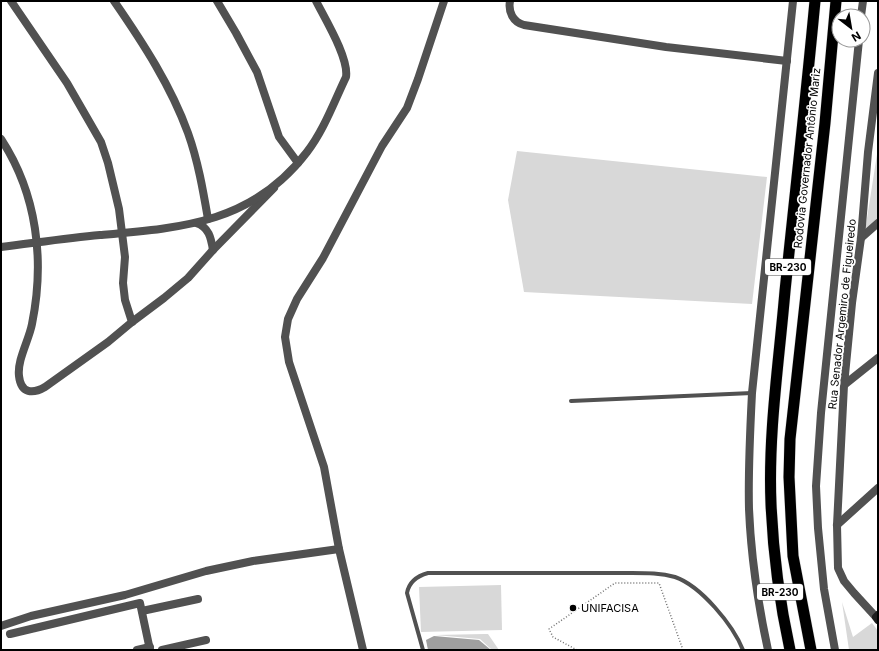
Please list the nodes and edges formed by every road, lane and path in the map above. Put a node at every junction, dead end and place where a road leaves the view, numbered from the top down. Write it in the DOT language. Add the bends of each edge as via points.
graph roads {
  1 [pos="114,1"];
  2 [pos="217,1"];
  3 [pos="316,1"];
  4 [pos="444,1"];
  5 [pos="510,1"];
  6 [pos="793,1"];
  7 [pos="815,1"];
  8 [pos="836,1"];
  9 [pos="12,2"];
  10 [pos="857,48"];
  11 [pos="786,61"];
  12 [pos="878,73"];
  13 [pos="1,139"];
  14 [pos="298,163"];
  15 [pos="274,188"];
  16 [pos="208,219"];
  17 [pos="196,223"];
  18 [pos="878,223"];
  19 [pos="123,233"];
  20 [pos="861,238"];
  21 [pos="37,243"];
  22 [pos="1,247"];
  23 [pos="212,250"];
  24 [pos="132,322"];
  25 [pos="878,358"];
  26 [pos="844,385"];
  27 [pos="752,393"];
  28 [pos="571,401"];
  29 [pos="878,488"];
  30 [pos="837,525"];
  31 [pos="339,549"];
  32 [pos="198,599"];
  33 [pos="142,611"];
  34 [pos="877,617"];
  35 [pos="1,626"];
  36 [pos="10,634"];
  37 [pos="206,640"];
  38 [pos="150,649"];
  39 [pos="137,650"];
  40 [pos="162,650"];
  41 [pos="363,650"];
  42 [pos="423,650"];
  43 [pos="577,650"];
  44 [pos="683,650"];
  45 [pos="744,650"];
  46 [pos="768,650"];
  47 [pos="790,650"];
  48 [pos="811,650"];
  49 [pos="835,650"];
  1 -- 16 [label="street" via="153,59 173,98 200,171"];
  2 -- 14 [label="street" via="258,72 279,136"];
  3 -- 14 [label="street" via="342,54 346,74 314,142"];
  4 -- 31 [label="street" via="407,108 382,146 288,319 286,337 289,362 324,467"];
  5 -- 11 [label="street" via="511,14 518,23 524,25 666,47"];
  6 -- 11 [label="street"];
  7 -- 47 [label="highway, Rodovia Governador Antônio Mariz / BR-230" via="772,440 773,533"];
  8 -- 48 [label="highway, Rodovia Governador Antônio Mariz / BR-230" via="790,439 793,556"];
  9 -- 19 [label="street" via="67,83 101,142"];
  10 -- 49 [label="street" via="816,486 824,589"];
  11 -- 27 [label="street"];
  12 -- 20 [label="street, Rua Senador Argemiro de Figueiredo"];
  13 -- 21 [label="street" via="18,169 34,220"];
  14 -- 15 [label="street"];
  15 -- 16 [label="street" via="232,212"];
  15 -- 23 [label="street"];
  16 -- 17 [label="street"];
  17 -- 19 [label="street"];
  17 -- 23 [label="street" via="208,231 212,240"];
  18 -- 20 [label="street"];
  19 -- 21 [label="street"];
  19 -- 24 [label="street" via="123,283"];
  20 -- 26 [label="street, Rua Senador Argemiro de Figueiredo"];
  21 -- 22 [label="street"];
  21 -- 24 [label="street" via="39,275 36,302 18,376 25,389 31,392 45,387"];
  23 -- 24 [label="street" via="188,278"];
  25 -- 26 [label="street"];
  26 -- 30 [label="street, Rua Senador Argemiro de Figueiredo"];
  27 -- 28 [label="lane"];
  27 -- 46 [label="street, BR-230" via="749,508 752,555"];
  29 -- 30 [label="street"];
  30 -- 34 [label="street, Rua Senador Argemiro de Figueiredo" via="838,568 844,581"];
  31 -- 35 [label="street" via="253,561 206,571 125,595 31,616"];
  31 -- 41 [label="street"];
  32 -- 33 [label="street"];
  33 -- 36 [label="street" via="140,603"];
  33 -- 38 [label="street"];
  37 -- 40 [label="street"];
  38 -- 39 [label="street"];
  42 -- 45 [label="lane" via="407,593 412,582 422,575 632,573 675,577 689,584 718,612 739,639"];
  43 -- 44 [label="path" via="553,637 549,629 615,583 659,583"];
}
